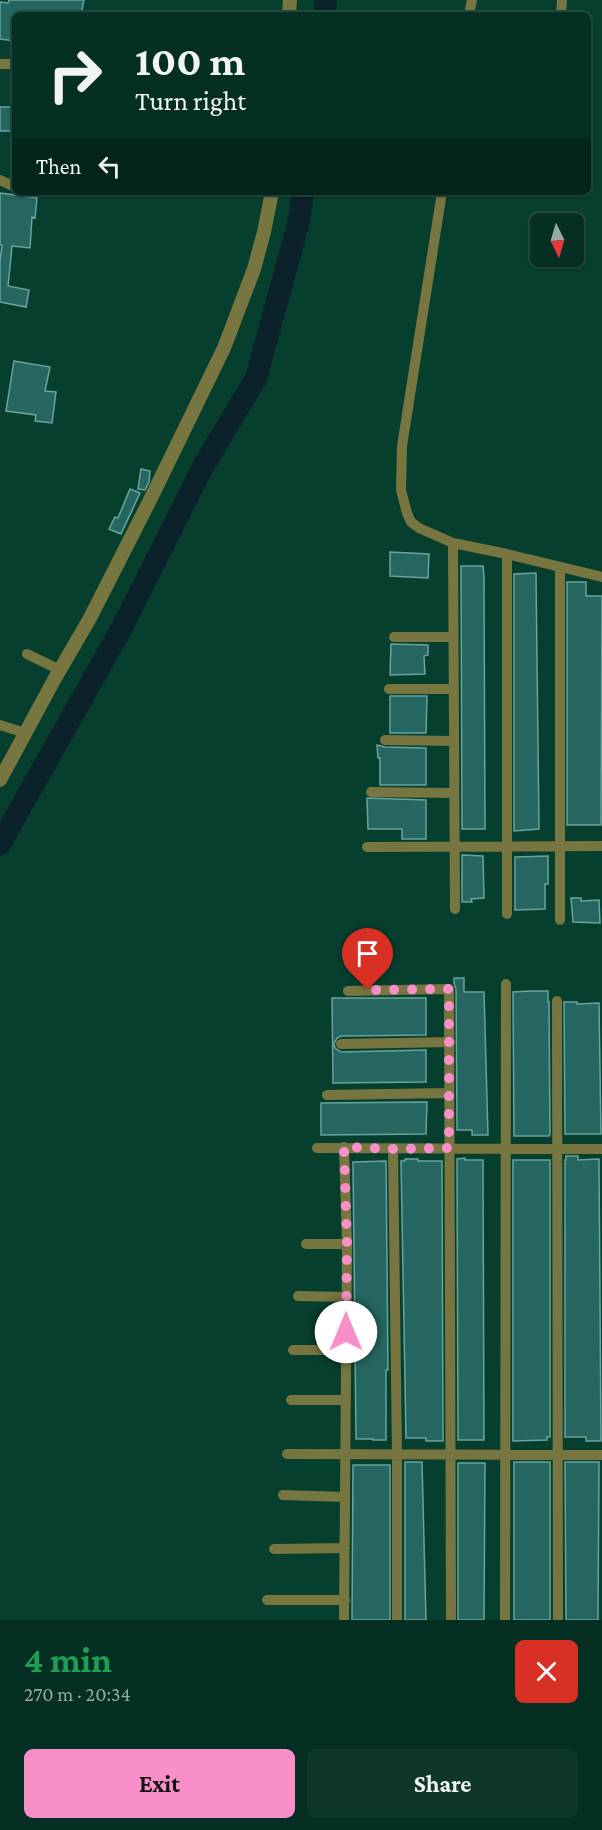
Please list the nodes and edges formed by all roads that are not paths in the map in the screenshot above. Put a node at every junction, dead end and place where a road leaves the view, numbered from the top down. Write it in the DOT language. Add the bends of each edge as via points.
graph roads {
  1 [pos="271,195"];
  2 [pos="442,195"];
  3 [pos="453,543"];
  4 [pos="507,554"];
  5 [pos="560,568"];
  6 [pos="602,577"];
  7 [pos="394,637"];
  8 [pos="453,637"];
  9 [pos="27,654"];
  10 [pos="60,670"];
  11 [pos="389,689"];
  12 [pos="454,689"];
  13 [pos="0,725"];
  14 [pos="25,733"];
  15 [pos="385,740"];
  16 [pos="454,741"];
  17 [pos="0,780"];
  18 [pos="371,792"];
  19 [pos="454,793"];
  20 [pos="454,846"];
  21 [pos="507,846"];
  22 [pos="560,846"];
  23 [pos="602,846"];
  24 [pos="367,847"];
  25 [pos="454,909"];
  26 [pos="507,914"];
  27 [pos="560,921"];
  28 [pos="506,984"];
  29 [pos="348,991"];
  30 [pos="557,1001"];
  31 [pos="450,1042"];
  32 [pos="341,1044"];
  33 [pos="448,1093"];
  34 [pos="327,1095"];
  35 [pos="344,1147"];
  36 [pos="317,1148"];
  37 [pos="449,1148"];
  38 [pos="506,1148"];
  39 [pos="393,1149"];
  40 [pos="557,1149"];
  41 [pos="602,1149"];
  42 [pos="306,1244"];
  43 [pos="347,1244"];
  44 [pos="298,1296"];
  45 [pos="346,1297"];
  46 [pos="293,1350"];
  47 [pos="346,1350"];
  48 [pos="291,1400"];
  49 [pos="346,1400"];
  50 [pos="287,1454"];
  51 [pos="345,1454"];
  52 [pos="397,1454"];
  53 [pos="451,1454"];
  54 [pos="505,1454"];
  55 [pos="558,1455"];
  56 [pos="602,1455"];
  57 [pos="283,1495"];
  58 [pos="345,1497"];
  59 [pos="345,1548"];
  60 [pos="274,1549"];
  61 [pos="267,1600"];
  62 [pos="345,1600"];
  63 [pos="344,1620"];
  64 [pos="397,1620"];
  65 [pos="451,1620"];
  66 [pos="505,1620"];
  67 [pos="558,1620"];
  1 -- 10 [label="street" via="254,269 224,348 95,608"];
  2 -- 3 [label="street" via="402,446 401,490 411,522"];
  3 -- 4 [label="street"];
  3 -- 8 [label="street"];
  4 -- 5 [label="street"];
  4 -- 21 [label="street"];
  5 -- 6 [label="street"];
  5 -- 22 [label="street"];
  7 -- 8 [label="street"];
  8 -- 12 [label="street"];
  9 -- 10 [label="street"];
  10 -- 14 [label="street"];
  11 -- 12 [label="street"];
  12 -- 16 [label="street"];
  13 -- 14 [label="street"];
  14 -- 17 [label="street"];
  15 -- 16 [label="street"];
  16 -- 19 [label="street"];
  18 -- 19 [label="street"];
  19 -- 20 [label="street"];
  20 -- 21 [label="street"];
  20 -- 24 [label="street"];
  20 -- 25 [label="street"];
  21 -- 22 [label="street"];
  21 -- 26 [label="street"];
  22 -- 23 [label="street"];
  22 -- 27 [label="street"];
  28 -- 38 [label="street"];
  29 -- 31 [label="street" via="449,989"];
  30 -- 40 [label="street"];
  31 -- 32 [label="street"];
  31 -- 33 [label="street"];
  33 -- 34 [label="street"];
  33 -- 37 [label="street"];
  35 -- 36 [label="street"];
  35 -- 39 [label="street"];
  35 -- 43 [label="street"];
  37 -- 38 [label="street"];
  37 -- 39 [label="street"];
  37 -- 53 [label="street"];
  38 -- 40 [label="street"];
  38 -- 54 [label="street"];
  39 -- 52 [label="street"];
  40 -- 41 [label="street"];
  40 -- 55 [label="street"];
  42 -- 43 [label="street"];
  43 -- 45 [label="street"];
  44 -- 45 [label="street"];
  45 -- 47 [label="street"];
  46 -- 47 [label="street"];
  47 -- 49 [label="street"];
  48 -- 49 [label="street"];
  49 -- 51 [label="street"];
  50 -- 51 [label="street"];
  51 -- 52 [label="street"];
  51 -- 58 [label="street"];
  52 -- 53 [label="street"];
  52 -- 64 [label="street"];
  53 -- 54 [label="street"];
  53 -- 65 [label="street"];
  54 -- 55 [label="street"];
  54 -- 66 [label="street"];
  55 -- 56 [label="street"];
  55 -- 67 [label="street"];
  57 -- 58 [label="street"];
  58 -- 59 [label="street"];
  59 -- 60 [label="street"];
  59 -- 62 [label="street"];
  61 -- 62 [label="street"];
  62 -- 63 [label="street"];
}
